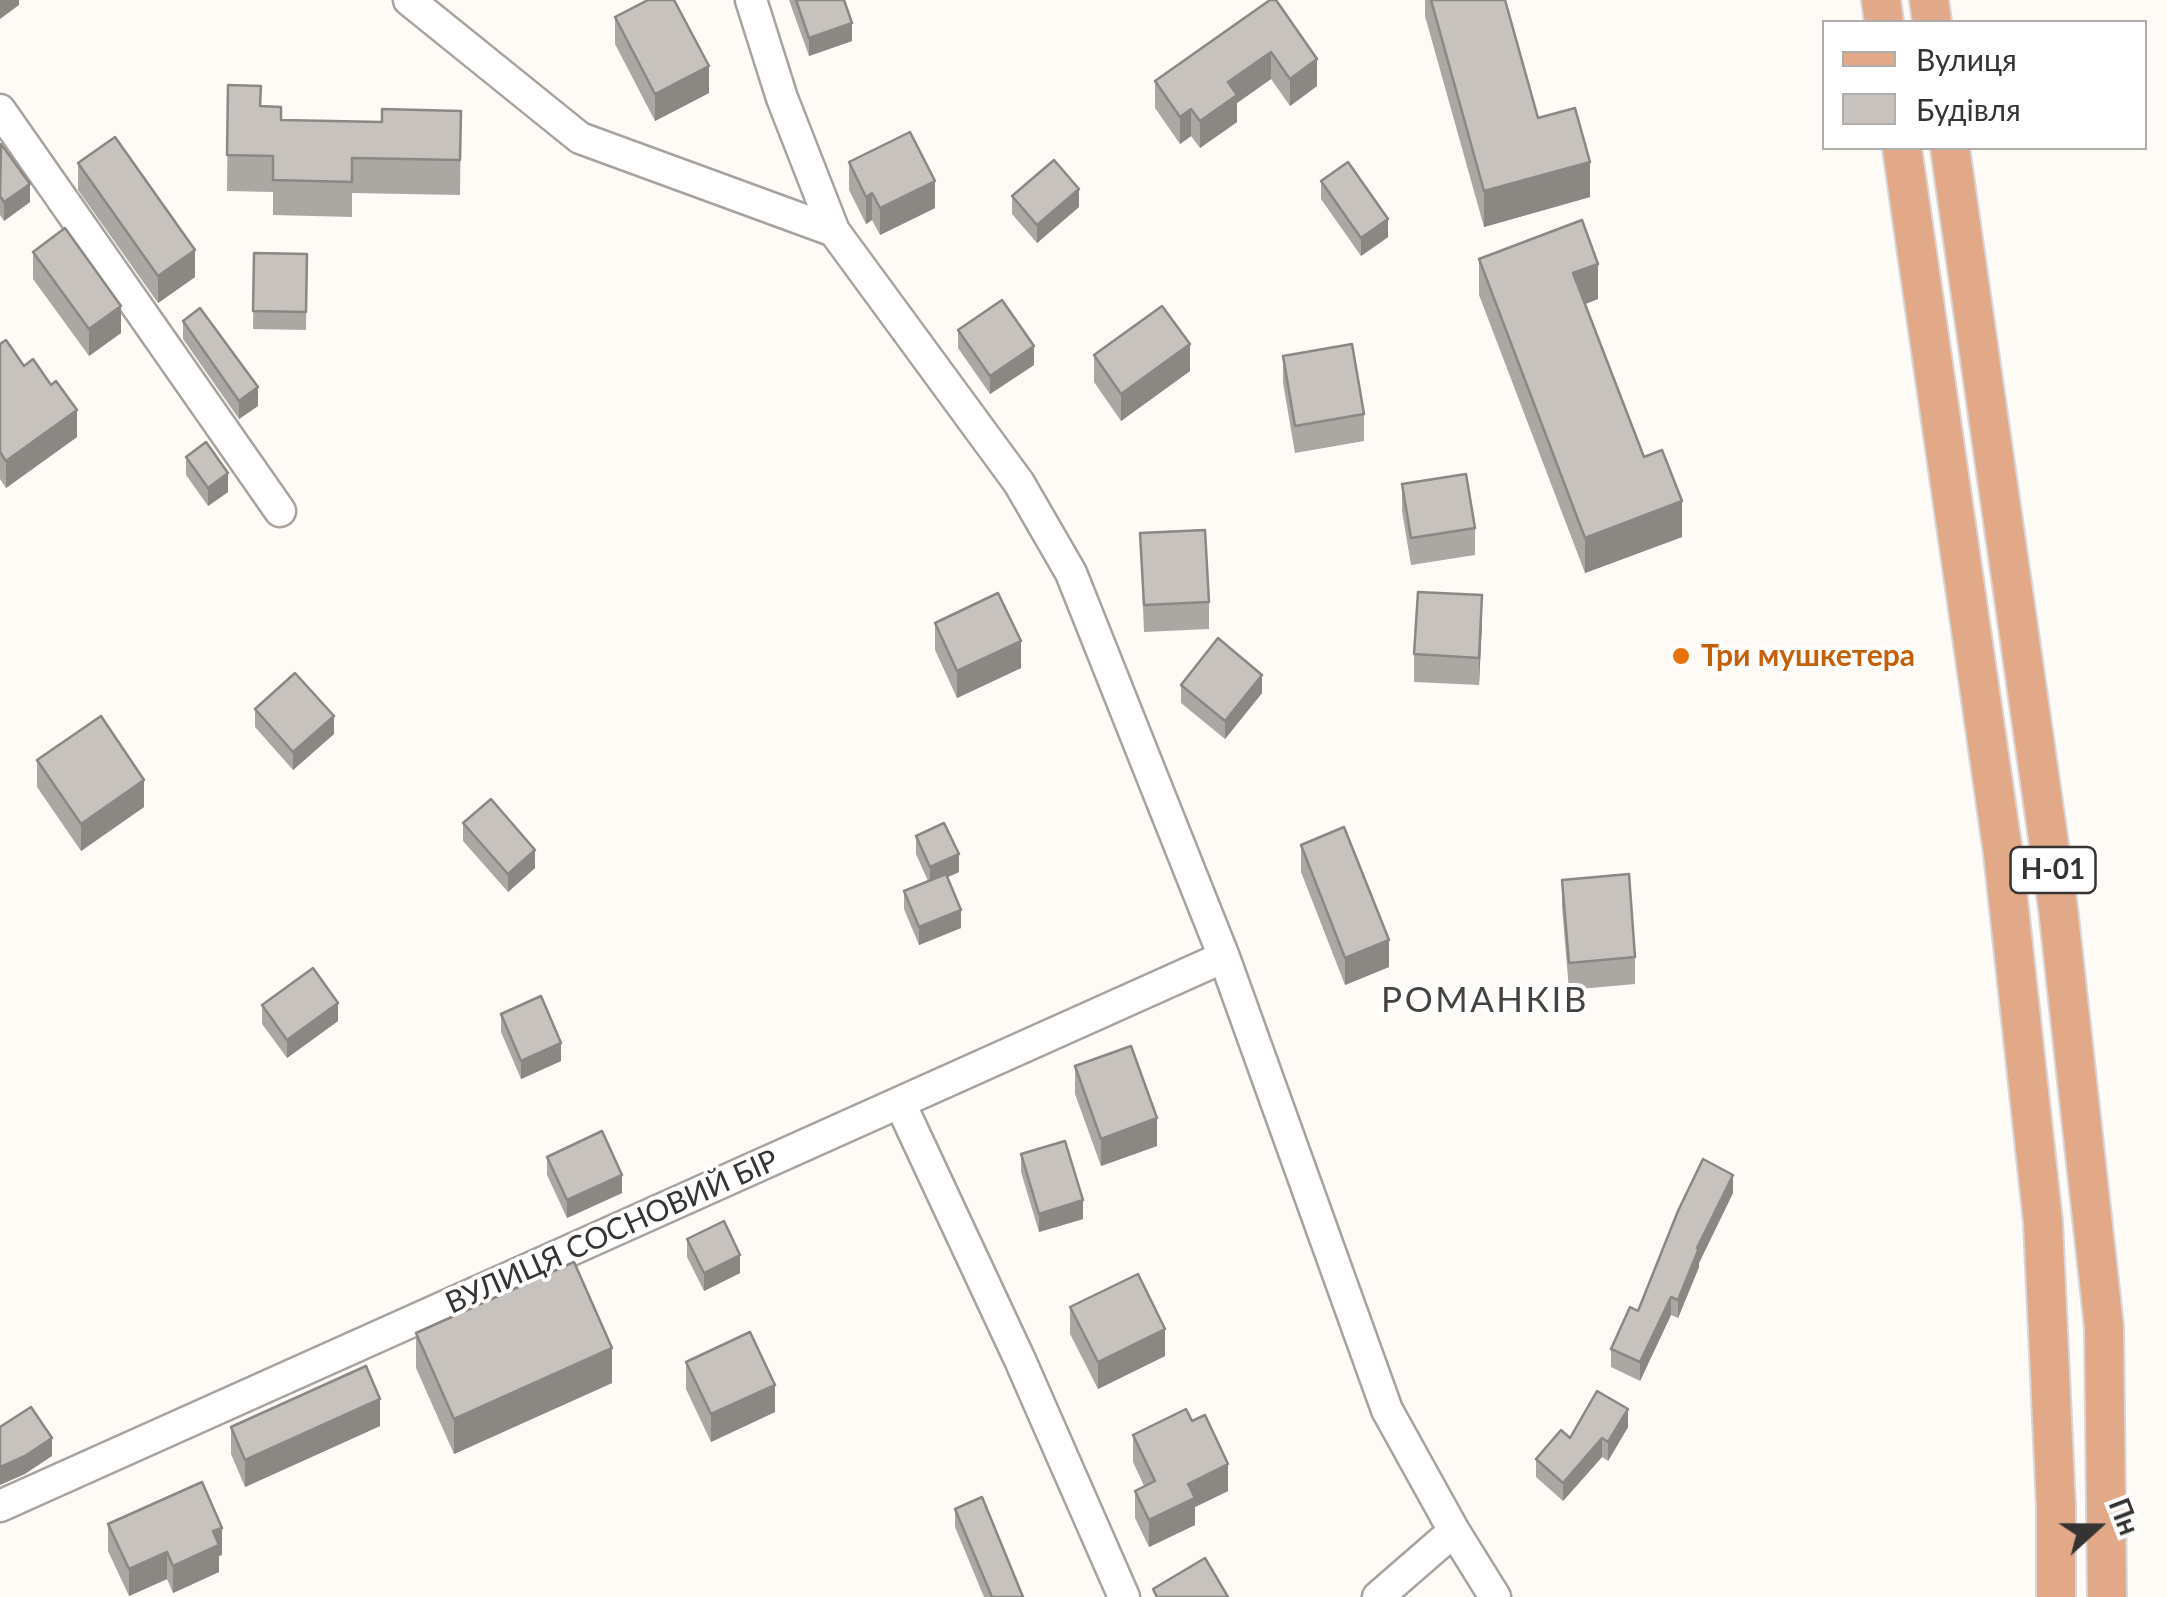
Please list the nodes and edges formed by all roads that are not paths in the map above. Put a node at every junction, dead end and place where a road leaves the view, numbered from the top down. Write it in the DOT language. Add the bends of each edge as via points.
graph roads {
  1 [pos="409,0"];
  2 [pos="751,0"];
  3 [pos="0,110"];
  4 [pos="1902,150"];
  5 [pos="1950,150"];
  6 [pos="834,231"];
  7 [pos="280,512"];
  8 [pos="1224,957"];
  9 [pos="900,1103"];
  10 [pos="0,1506"];
  11 [pos="1454,1531"];
  12 [pos="1124,1597"];
  13 [pos="1378,1597"];
  14 [pos="1495,1597"];
  15 [pos="2056,1597"];
  16 [pos="2107,1597"];
  1 -- 6 [label="street" via="580,138"];
  2 -- 6 [label="street"];
  3 -- 7 [label="street"];
  4 -- 15 [label="main road, Н-01" via="2003,853 2041,1203"];
  5 -- 16 [label="main road, Н-01" via="2058,908 2104,1326"];
  6 -- 8 [label="street" via="1019,483 1070,573"];
  8 -- 9 [label="street, ВУЛИЦЯ СОСНОВИЙ БІР"];
  8 -- 11 [label="street" via="1387,1410"];
  9 -- 10 [label="street, ВУЛИЦЯ СОСНОВИЙ БІР"];
  9 -- 12 [label="street"];
  11 -- 13 [label="street"];
  11 -- 14 [label="street"];
}
